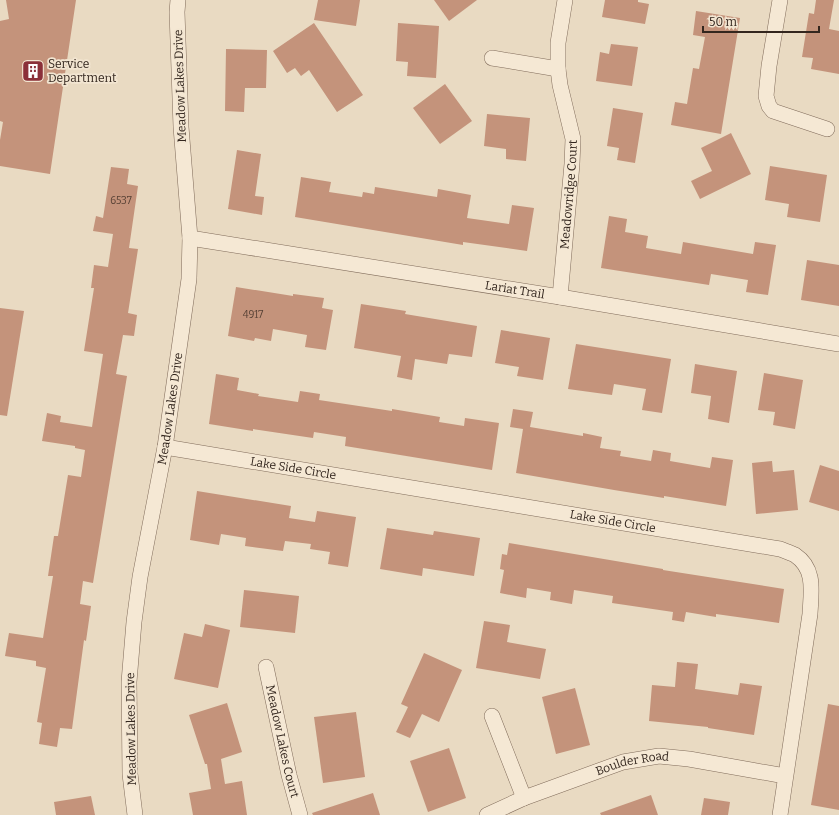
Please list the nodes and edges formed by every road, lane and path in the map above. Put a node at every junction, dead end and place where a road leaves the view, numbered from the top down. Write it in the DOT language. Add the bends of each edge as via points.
graph roads {
  1 [pos="178,0"];
  2 [pos="565,0"];
  3 [pos="780,0"];
  4 [pos="492,58"];
  5 [pos="558,69"];
  6 [pos="827,129"];
  7 [pos="190,238"];
  8 [pos="560,297"];
  9 [pos="839,344"];
  10 [pos="165,447"];
  11 [pos="266,668"];
  12 [pos="492,716"];
  13 [pos="785,776"];
  14 [pos="524,798"];
  15 [pos="135,815"];
  16 [pos="300,815"];
  17 [pos="487,815"];
  18 [pos="780,815"];
  1 -- 7 [label="street, Meadow Lakes Drive" via="181,128"];
  2 -- 5 [label="street, Meadowridge Court" via="558,43"];
  3 -- 6 [label="street" via="769,66 766,96 769,106 773,111"];
  4 -- 5 [label="street"];
  5 -- 8 [label="street, Meadowridge Court" via="573,139"];
  7 -- 8 [label="street, Lariat Trail"];
  7 -- 10 [label="street, Meadow Lakes Drive" via="189,279"];
  8 -- 9 [label="street, Lariat Trail"];
  10 -- 13 [label="street, Lake Side Circle" via="780,549 795,555 809,572 810,614"];
  10 -- 15 [label="street, Meadow Lakes Drive" via="140,577 129,682 130,774"];
  11 -- 16 [label="street, Meadow Lakes Court"];
  12 -- 14 [label="street"];
  13 -- 14 [label="street, Boulder Road" via="659,756 623,762"];
  13 -- 18 [label="street, Lake Side Circle"];
  14 -- 17 [label="street, Boulder Road"];
}
